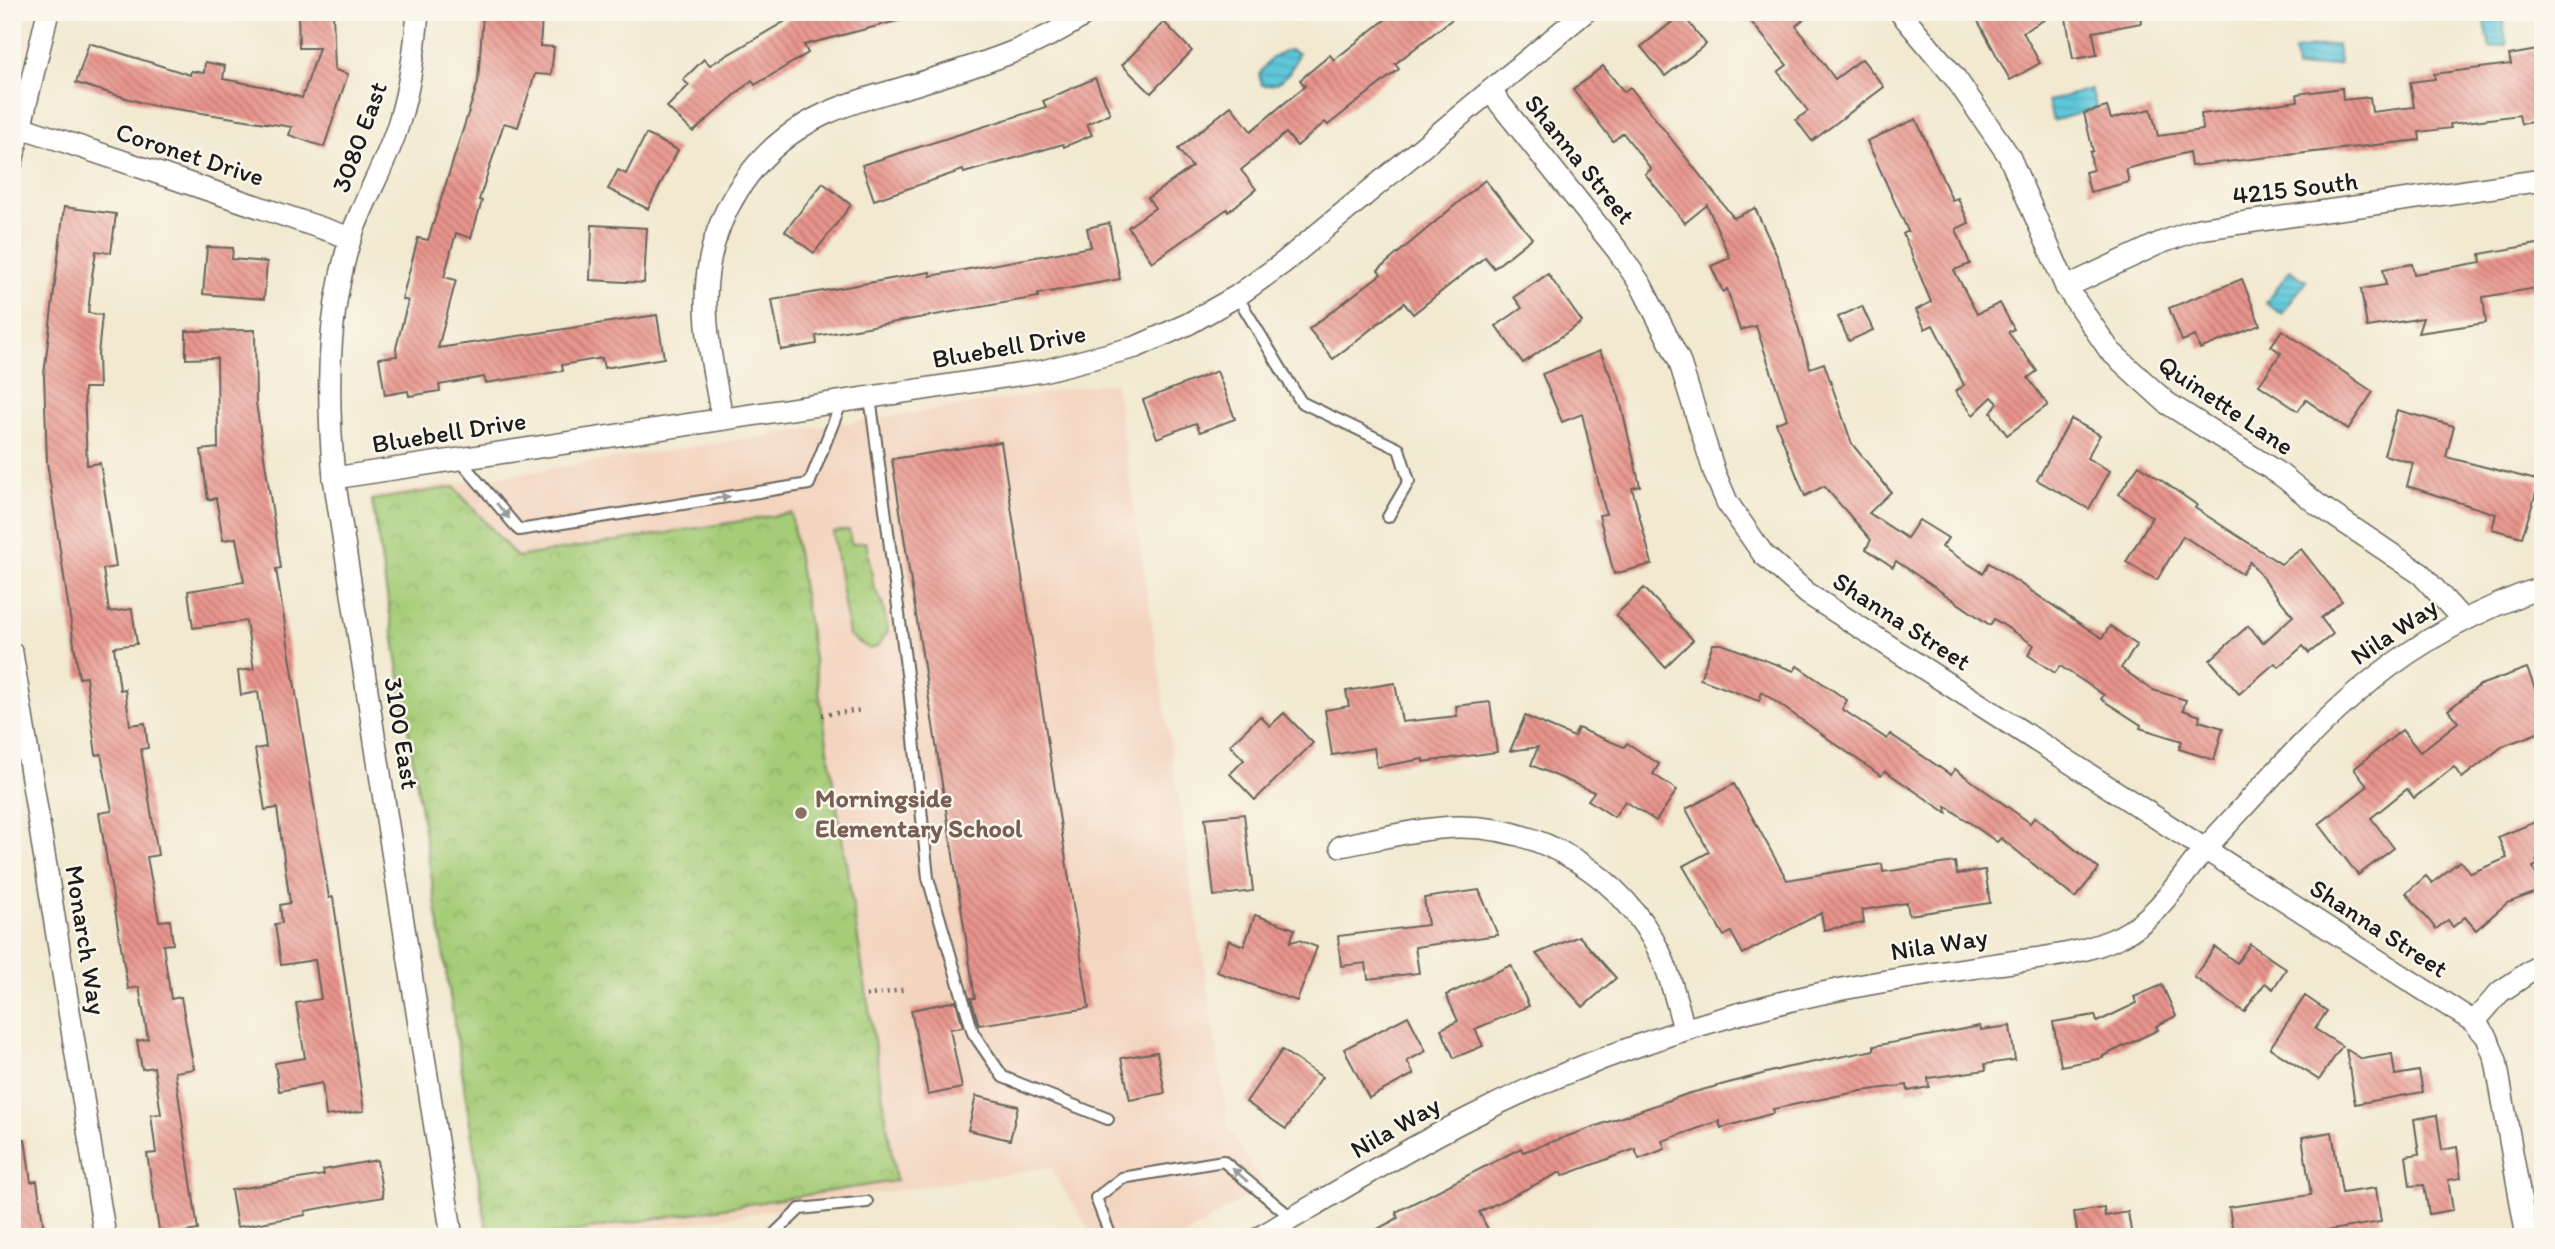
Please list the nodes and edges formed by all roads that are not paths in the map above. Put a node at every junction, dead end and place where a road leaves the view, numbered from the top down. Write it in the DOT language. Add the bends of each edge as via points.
graph roads {
  1 [pos="48,12"];
  2 [pos="418,12"];
  3 [pos="1089,12"];
  4 [pos="1585,12"];
  5 [pos="1900,12"];
  6 [pos="1490,91"];
  7 [pos="17,125"];
  8 [pos="12,162"];
  9 [pos="2543,180"];
  10 [pos="351,237"];
  11 [pos="2066,287"];
  12 [pos="1237,296"];
  13 [pos="870,397"];
  14 [pos="842,401"];
  15 [pos="722,419"];
  16 [pos="459,459"];
  17 [pos="334,478"];
  18 [pos="1388,517"];
  19 [pos="2543,587"];
  20 [pos="2462,619"];
  21 [pos="12,653"];
  22 [pos="1341,846"];
  23 [pos="2205,848"];
  24 [pos="2543,963"];
  25 [pos="2474,1022"];
  26 [pos="1684,1029"];
  27 [pos="1108,1119"];
  28 [pos="867,1202"];
  29 [pos="1292,1219"];
  30 [pos="105,1237"];
  31 [pos="452,1237"];
  32 [pos="771,1237"];
  33 [pos="1111,1237"];
  34 [pos="1261,1237"];
  35 [pos="2527,1237"];
  1 -- 7 [label="street"];
  2 -- 10 [label="street, 3080 East" via="399,123"];
  3 -- 15 [label="street" via="1017,52 828,113 765,155 746,177 721,221 707,277 707,327"];
  4 -- 6 [label="street, Bluebell Drive"];
  5 -- 11 [label="street, Quinette Lane" via="1956,79 2010,156"];
  6 -- 12 [label="street, Bluebell Drive"];
  6 -- 23 [label="street, Shanna Street" via="1641,285 1679,360 1727,502 1763,554 1808,594"];
  7 -- 8 [label="street"];
  7 -- 10 [label="street, Coronet Drive"];
  9 -- 11 [label="street, 4215 South" via="2199,229"];
  10 -- 17 [label="street, 3100 East" via="340,280 328,375"];
  11 -- 20 [label="street, Quinette Lane" via="2094,331 2147,387 2421,574"];
  12 -- 13 [label="street, Bluebell Drive" via="1160,337 1104,358"];
  12 -- 18 [label="lane" via="1301,402 1399,449 1409,481"];
  13 -- 14 [label="street, Bluebell Drive"];
  13 -- 27 [label="lane" via="909,689 928,878 973,1033 1003,1077"];
  14 -- 15 [label="street, Bluebell Drive"];
  16 -- 14 [label="lane, one-way" via="519,530 809,484"];
  15 -- 16 [label="street, Bluebell Drive"];
  16 -- 17 [label="street, Bluebell Drive"];
  17 -- 31 [label="street, 3100 East"];
  19 -- 20 [label="street, Nila Way"];
  20 -- 23 [label="street, Nila Way" via="2350,695"];
  21 -- 30 [label="street, Monarch Way"];
  22 -- 26 [label="street" via="1458,827 1514,834 1568,855 1614,889 1647,930 1670,978"];
  23 -- 25 [label="street, Shanna Street"];
  23 -- 26 [label="street, Nila Way" via="2144,921 2104,944 1814,995"];
  24 -- 25 [label="street" via="2500,992"];
  25 -- 35 [label="street" via="2487,1037 2496,1061"];
  26 -- 29 [label="street, Nila Way" via="1577,1069 1467,1119"];
  28 -- 32 [label="lane" via="800,1209"];
  29 -- 33 [label="lane, one-way" via="1223,1161 1122,1178 1096,1198"];
  29 -- 34 [label="street, Nila Way"];
}
